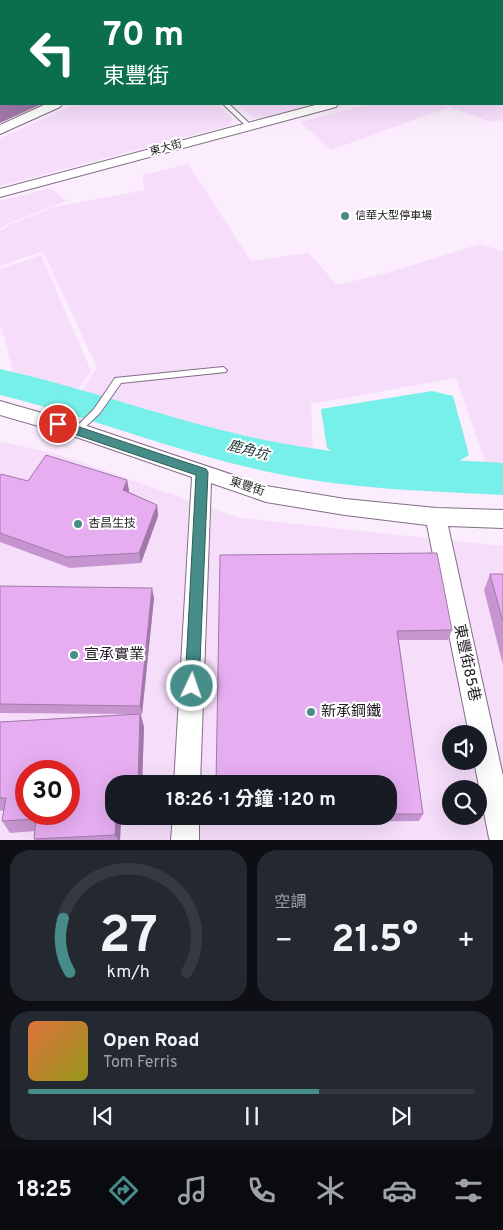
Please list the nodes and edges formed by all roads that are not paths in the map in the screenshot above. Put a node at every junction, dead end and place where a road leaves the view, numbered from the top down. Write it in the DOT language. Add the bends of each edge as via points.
graph roads {
  1 [pos="54,105"];
  2 [pos="227,105"];
  3 [pos="328,105"];
  4 [pos="249,126"];
  5 [pos="0,130"];
  6 [pos="0,193"];
  7 [pos="223,370"];
  8 [pos="112,388"];
  9 [pos="0,408"];
  10 [pos="77,430"];
  11 [pos="202,472"];
  12 [pos="436,517"];
  13 [pos="503,519"];
  14 [pos="187,775"];
  15 [pos="186,825"];
  16 [pos="503,838"];
  17 [pos="185,840"];
  1 -- 5 [label="street"];
  2 -- 4 [label="lane"];
  3 -- 4 [label="street, 東大街"];
  4 -- 6 [label="street, 東大街"];
  7 -- 8 [label="lane" via="118,380"];
  8 -- 10 [label="lane" via="97,411"];
  9 -- 10 [label="street, 東豐街"];
  10 -- 11 [label="street, 東豐街"];
  11 -- 12 [label="street, 東豐街" via="266,494"];
  11 -- 14 [label="street"];
  12 -- 13 [label="street, 東豐街"];
  12 -- 16 [label="street, 東豐街85巷"];
  15 -- 17 [label="street"];
}
